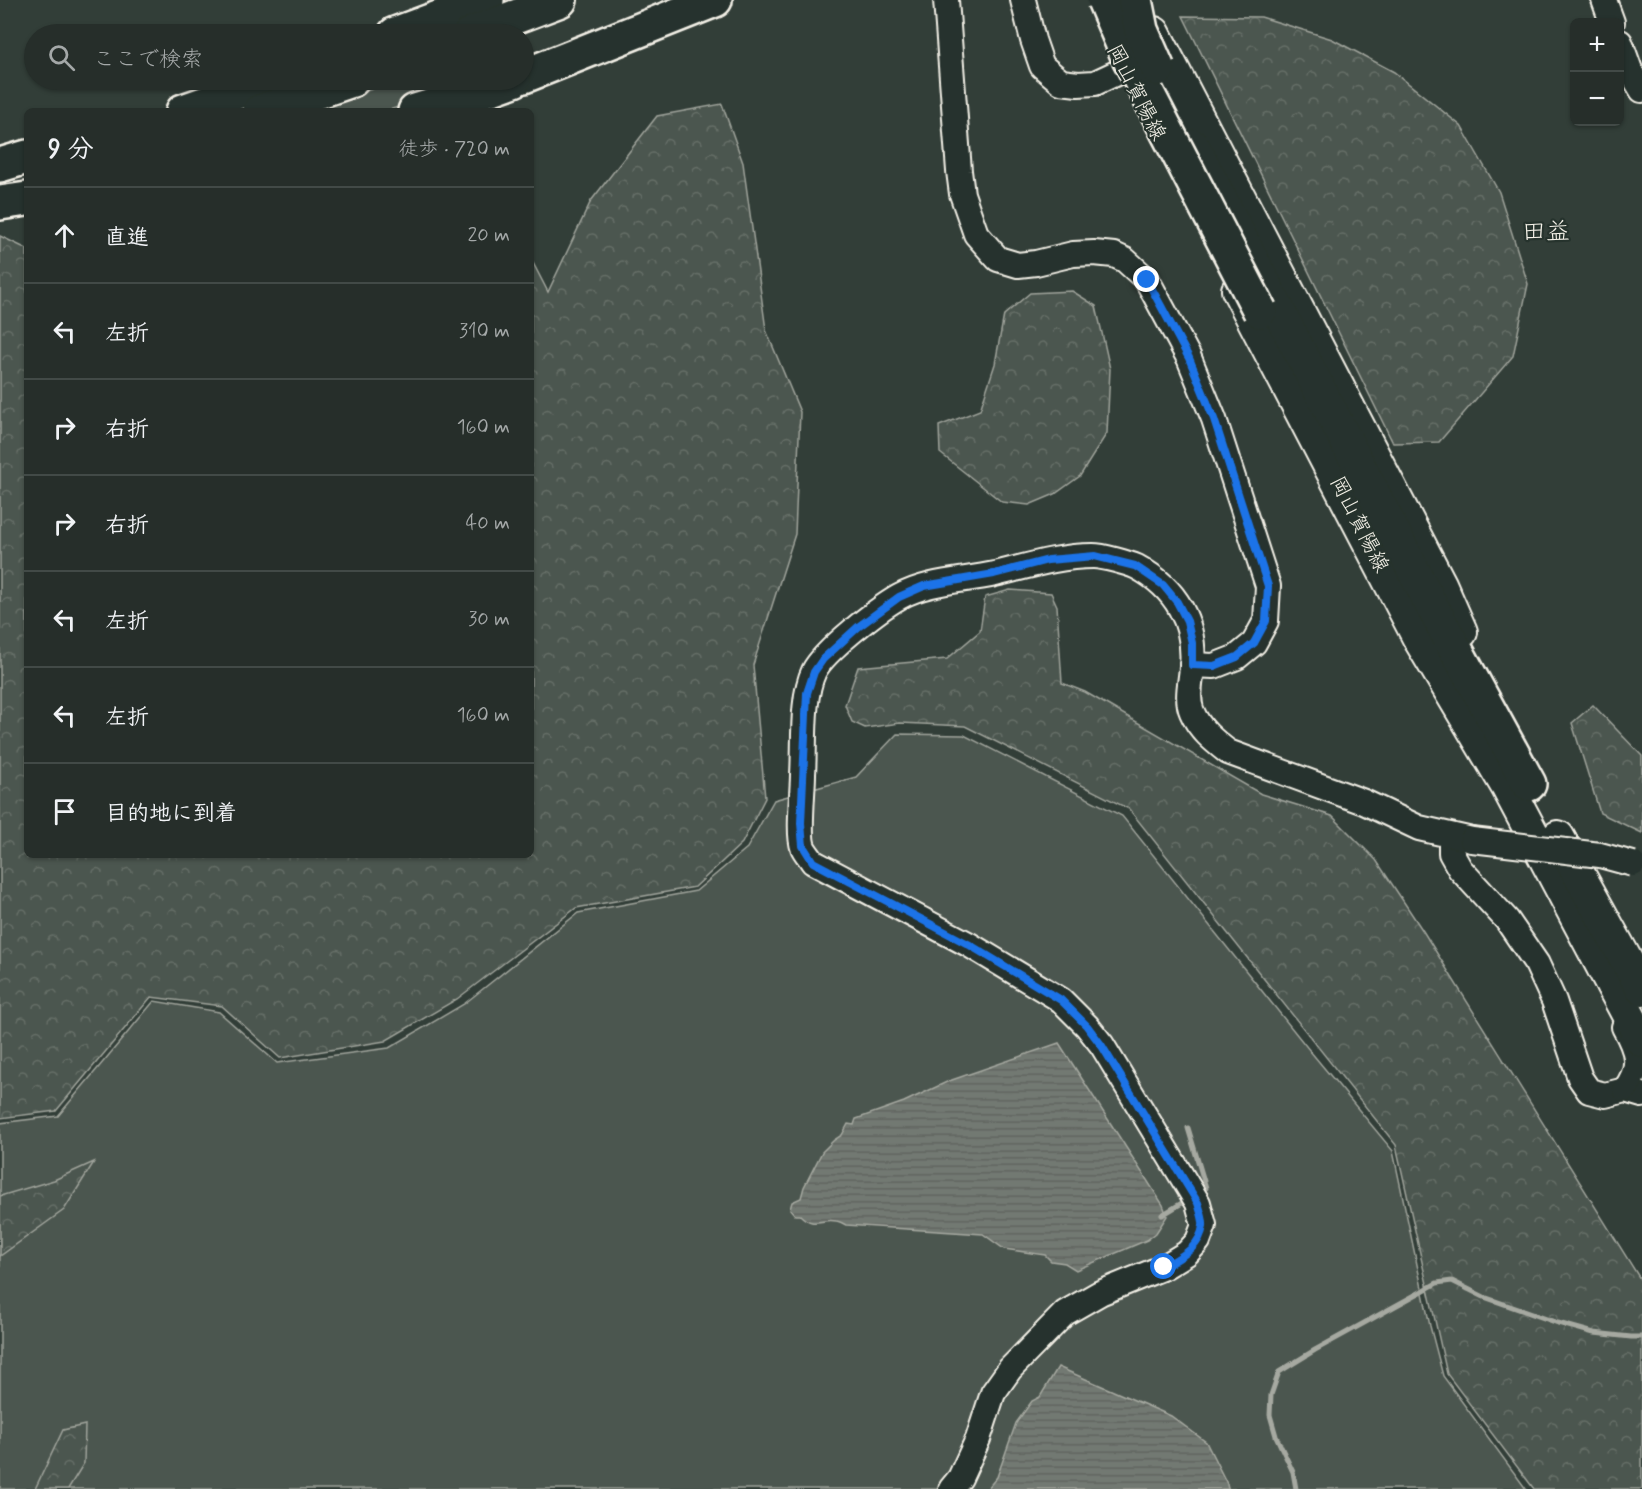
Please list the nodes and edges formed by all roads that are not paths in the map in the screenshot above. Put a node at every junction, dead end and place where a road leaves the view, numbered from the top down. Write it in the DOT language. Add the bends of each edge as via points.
graph roads {
  1 [pos="560,0"];
  2 [pos="715,0"];
  3 [pos="946,0"];
  4 [pos="1023,0"];
  5 [pos="1091,0"];
  6 [pos="1104,0"];
  7 [pos="1137,0"];
  8 [pos="1604,0"];
  9 [pos="473,15"];
  10 [pos="1611,18"];
  11 [pos="436,24"];
  12 [pos="1163,51"];
  13 [pos="1624,53"];
  14 [pos="1124,70"];
  15 [pos="534,72"];
  16 [pos="244,90"];
  17 [pos="322,90"];
  18 [pos="483,90"];
  19 [pos="1642,90"];
  20 [pos="192,108"];
  21 [pos="269,108"];
  22 [pos="425,108"];
  23 [pos="24,158"];
  24 [pos="0,165"];
  25 [pos="24,175"];
  26 [pos="0,180"];
  27 [pos="24,199"];
  28 [pos="0,203"];
  29 [pos="1192,665"];
  30 [pos="1518,785"];
  31 [pos="1461,838"];
  32 [pos="1571,861"];
  33 [pos="1637,866"];
  34 [pos="1562,890"];
  35 [pos="1642,964"];
  36 [pos="1642,988"];
  37 [pos="1642,1041"];
  38 [pos="1633,1093"];
  39 [pos="951,1489"];
  1 -- 9 [label="highway"];
  2 -- 15 [label="highway"];
  3 -- 29 [label="street" via="959,171 975,234 998,259 1018,265 1083,253 1114,255 1125,260 1147,280 1189,358 1214,419 1268,586 1266,621 1254,643 1237,657 1214,666"];
  4 -- 14 [label="street" via="1042,66 1061,82 1095,83"];
  5 -- 14 [label="main road, 岡山賀陽線"];
  6 -- 30 [label="highway, bridge" via="1127,54 1260,311 1428,627"];
  7 -- 12 [label="main road, 岡山賀陽線"];
  7 -- 30 [label="highway, bridge" via="1141,30 1176,113 1433,608"];
  8 -- 10 [label="street"];
  9 -- 11 [label="highway"];
  12 -- 14 [label="street"];
  12 -- 30 [label="main road, 岡山賀陽線" via="1440,584"];
  13 -- 19 [label="street"];
  14 -- 30 [label="main road, 岡山賀陽線" via="1420,640"];
  16 -- 20 [label="highway"];
  17 -- 21 [label="highway"];
  18 -- 22 [label="highway"];
  23 -- 24 [label="highway"];
  25 -- 26 [label="highway"];
  27 -- 28 [label="highway"];
  29 -- 31 [label="street" via="1191,711 1211,738 1228,752 1364,802 1419,828"];
  29 -- 39 [label="street" via="1187,621 1163,585 1135,566 1095,556 1048,560 924,586 899,597 823,659 807,693 801,823 803,846 813,862 968,944 1061,1000 1102,1046 1198,1203 1204,1225 1198,1241 1187,1253 1065,1313 1025,1353 993,1393 978,1439"];
  30 -- 32 [label="main road, 岡山賀陽線"];
  30 -- 34 [label="main road, 岡山賀陽線"];
  31 -- 33 [label="street, bridge" via="1600,855"];
  31 -- 38 [label="street" via="1451,853 1460,869 1507,920 1537,964 1580,1077 1589,1091 1605,1095"];
  32 -- 35 [label="street" via="1599,885"];
  32 -- 36 [label="main road, 岡山賀陽線"];
  34 -- 37 [label="main road, 岡山賀陽線"];
  34 -- 38 [label="street" via="1565,909 1579,941 1636,1055"];
}
